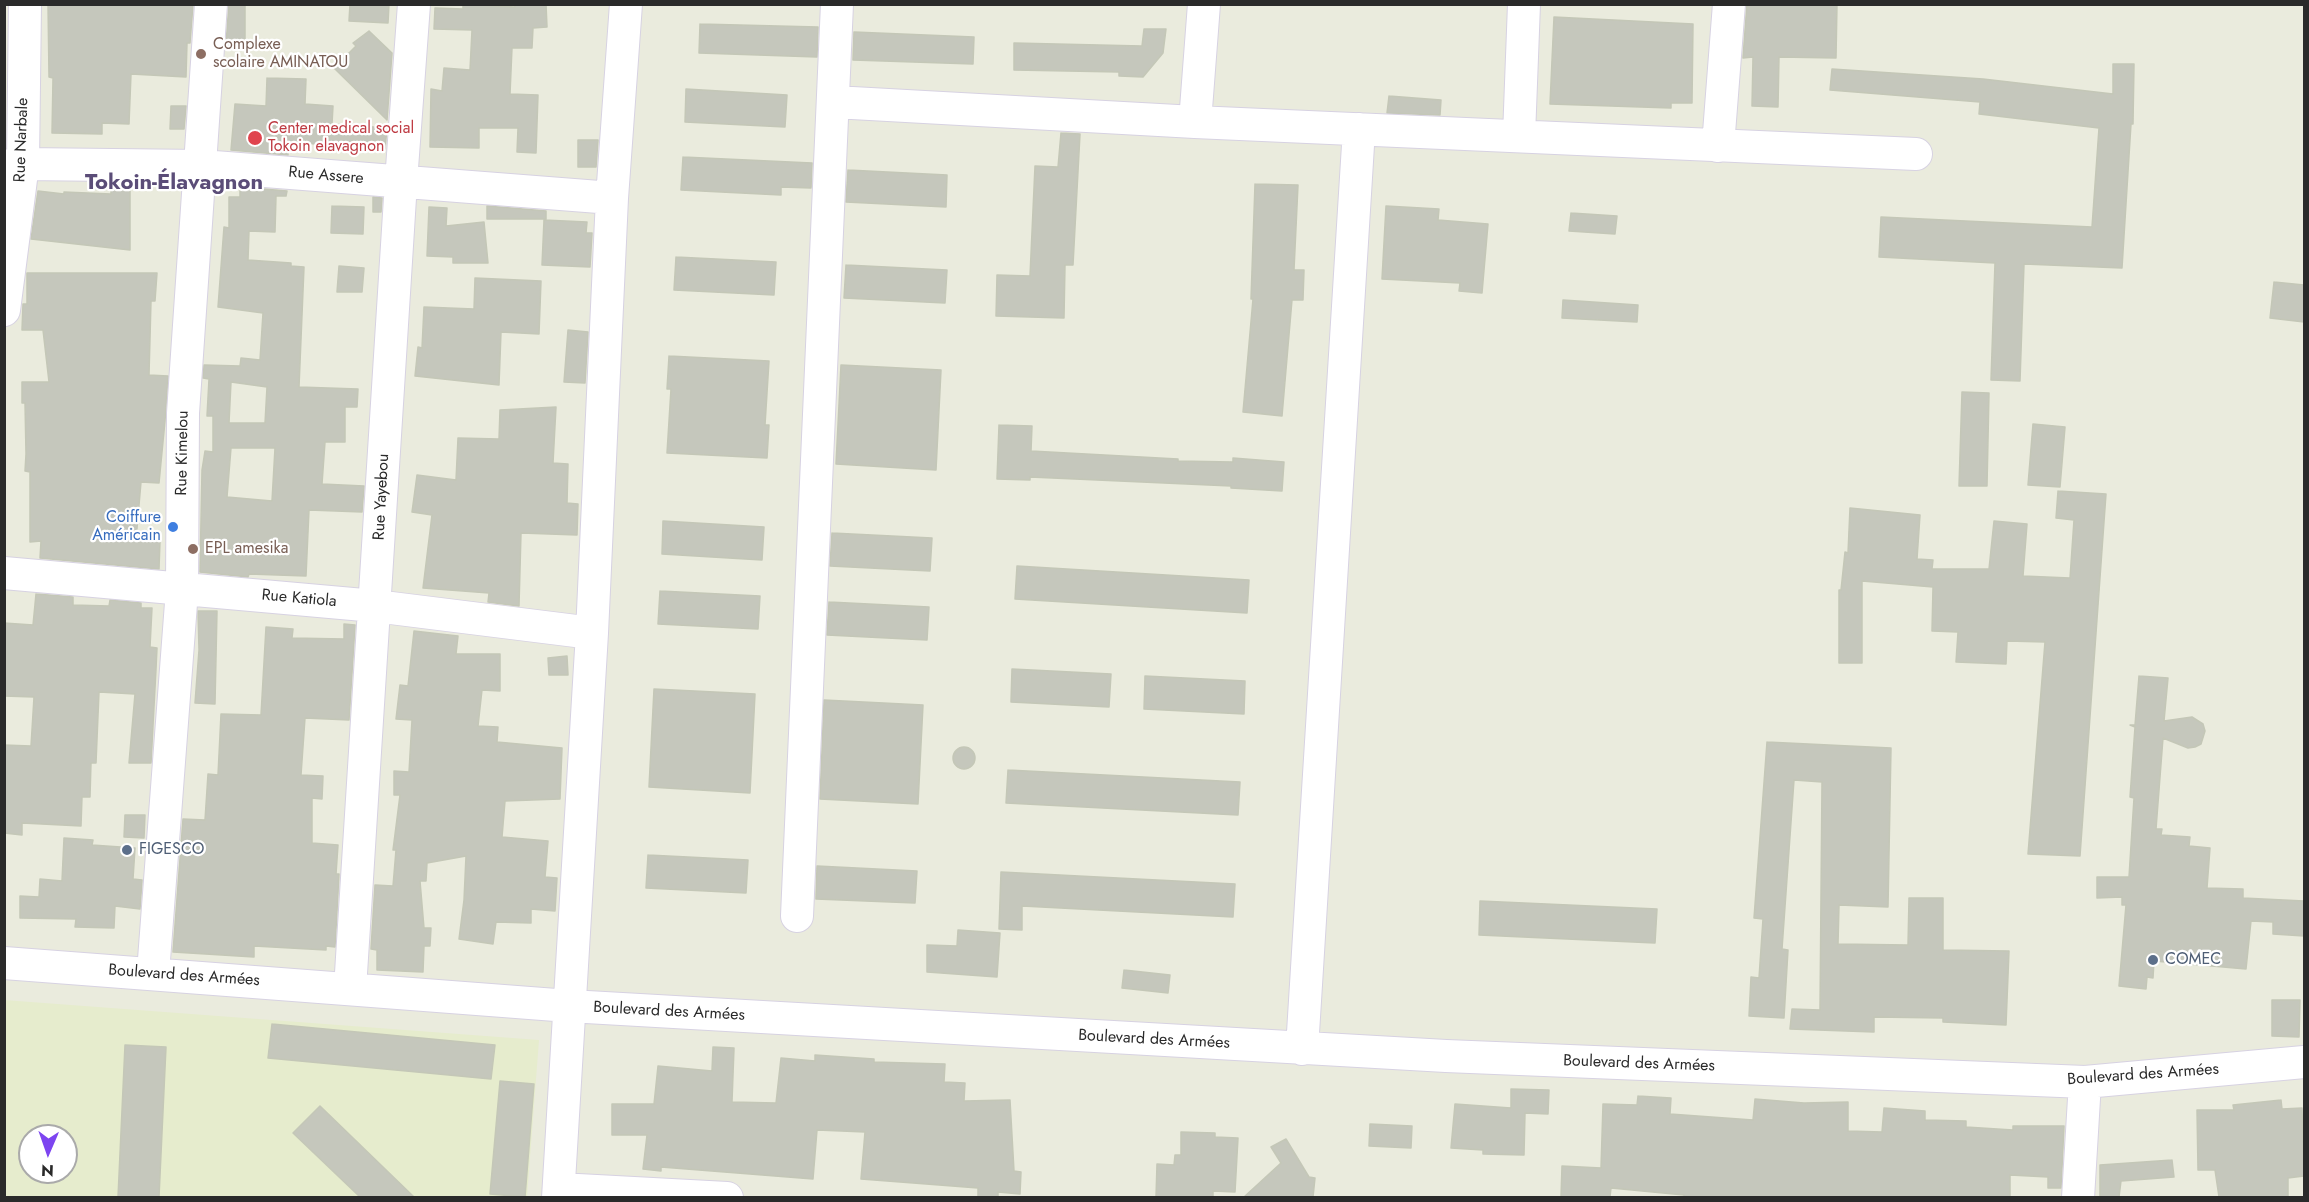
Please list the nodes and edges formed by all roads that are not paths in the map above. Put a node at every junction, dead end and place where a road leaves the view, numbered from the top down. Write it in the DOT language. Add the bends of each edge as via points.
graph roads {
  1 [pos="25,4"];
  2 [pos="211,4"];
  3 [pos="414,4"];
  4 [pos="626,4"];
  5 [pos="837,4"];
  6 [pos="1204,4"];
  7 [pos="1524,4"];
  8 [pos="1729,4"];
  9 [pos="834,102"];
  10 [pos="1195,122"];
  11 [pos="1359,129"];
  12 [pos="1518,136"];
  13 [pos="1718,146"];
  14 [pos="1916,154"];
  15 [pos="14,165"];
  16 [pos="201,166"];
  17 [pos="401,182"];
  18 [pos="612,198"];
  19 [pos="4,310"];
  20 [pos="4,573"];
  21 [pos="182,590"];
  22 [pos="375,606"];
  23 [pos="592,633"];
  24 [pos="797,916"];
  25 [pos="4,963"];
  26 [pos="153,974"];
  27 [pos="350,989"];
  28 [pos="569,1006"];
  29 [pos="1302,1049"];
  30 [pos="2304,1062"];
  31 [pos="2085,1082"];
  32 [pos="558,1193"];
  33 [pos="728,1197"];
  34 [pos="2078,1197"];
  1 -- 15 [label="street, Rue Narbale"];
  2 -- 16 [label="street, Rue Kimelou"];
  3 -- 17 [label="street, Rue Yayebou"];
  4 -- 18 [label="street"];
  5 -- 9 [label="street"];
  6 -- 10 [label="street"];
  7 -- 12 [label="street"];
  8 -- 13 [label="street"];
  9 -- 10 [label="street"];
  9 -- 24 [label="street"];
  10 -- 11 [label="street"];
  11 -- 12 [label="street"];
  11 -- 29 [label="street"];
  12 -- 13 [label="street"];
  13 -- 14 [label="street"];
  15 -- 16 [label="street, Rue Assere"];
  15 -- 19 [label="street, Rue Narbale"];
  16 -- 17 [label="street, Rue Assere"];
  16 -- 21 [label="street, Rue Kimelou" via="183,412"];
  17 -- 18 [label="street, Rue Assere"];
  17 -- 22 [label="street, Rue Yayebou"];
  18 -- 23 [label="street"];
  20 -- 21 [label="street, Rue Katiola"];
  21 -- 22 [label="street, Rue Katiola"];
  21 -- 26 [label="street, Rue Kimelou"];
  22 -- 23 [label="street, Rue Katiola"];
  22 -- 27 [label="street, Rue Yayebou"];
  23 -- 28 [label="street"];
  25 -- 26 [label="street, Boulevard des Armées"];
  26 -- 27 [label="street, Boulevard des Armées"];
  27 -- 28 [label="street, Boulevard des Armées"];
  28 -- 29 [label="street, Boulevard des Armées"];
  28 -- 32 [label="street"];
  29 -- 31 [label="street, Boulevard des Armées"];
  30 -- 31 [label="street, Boulevard des Armées"];
  31 -- 34 [label="street"];
  32 -- 33 [label="street"];
}
